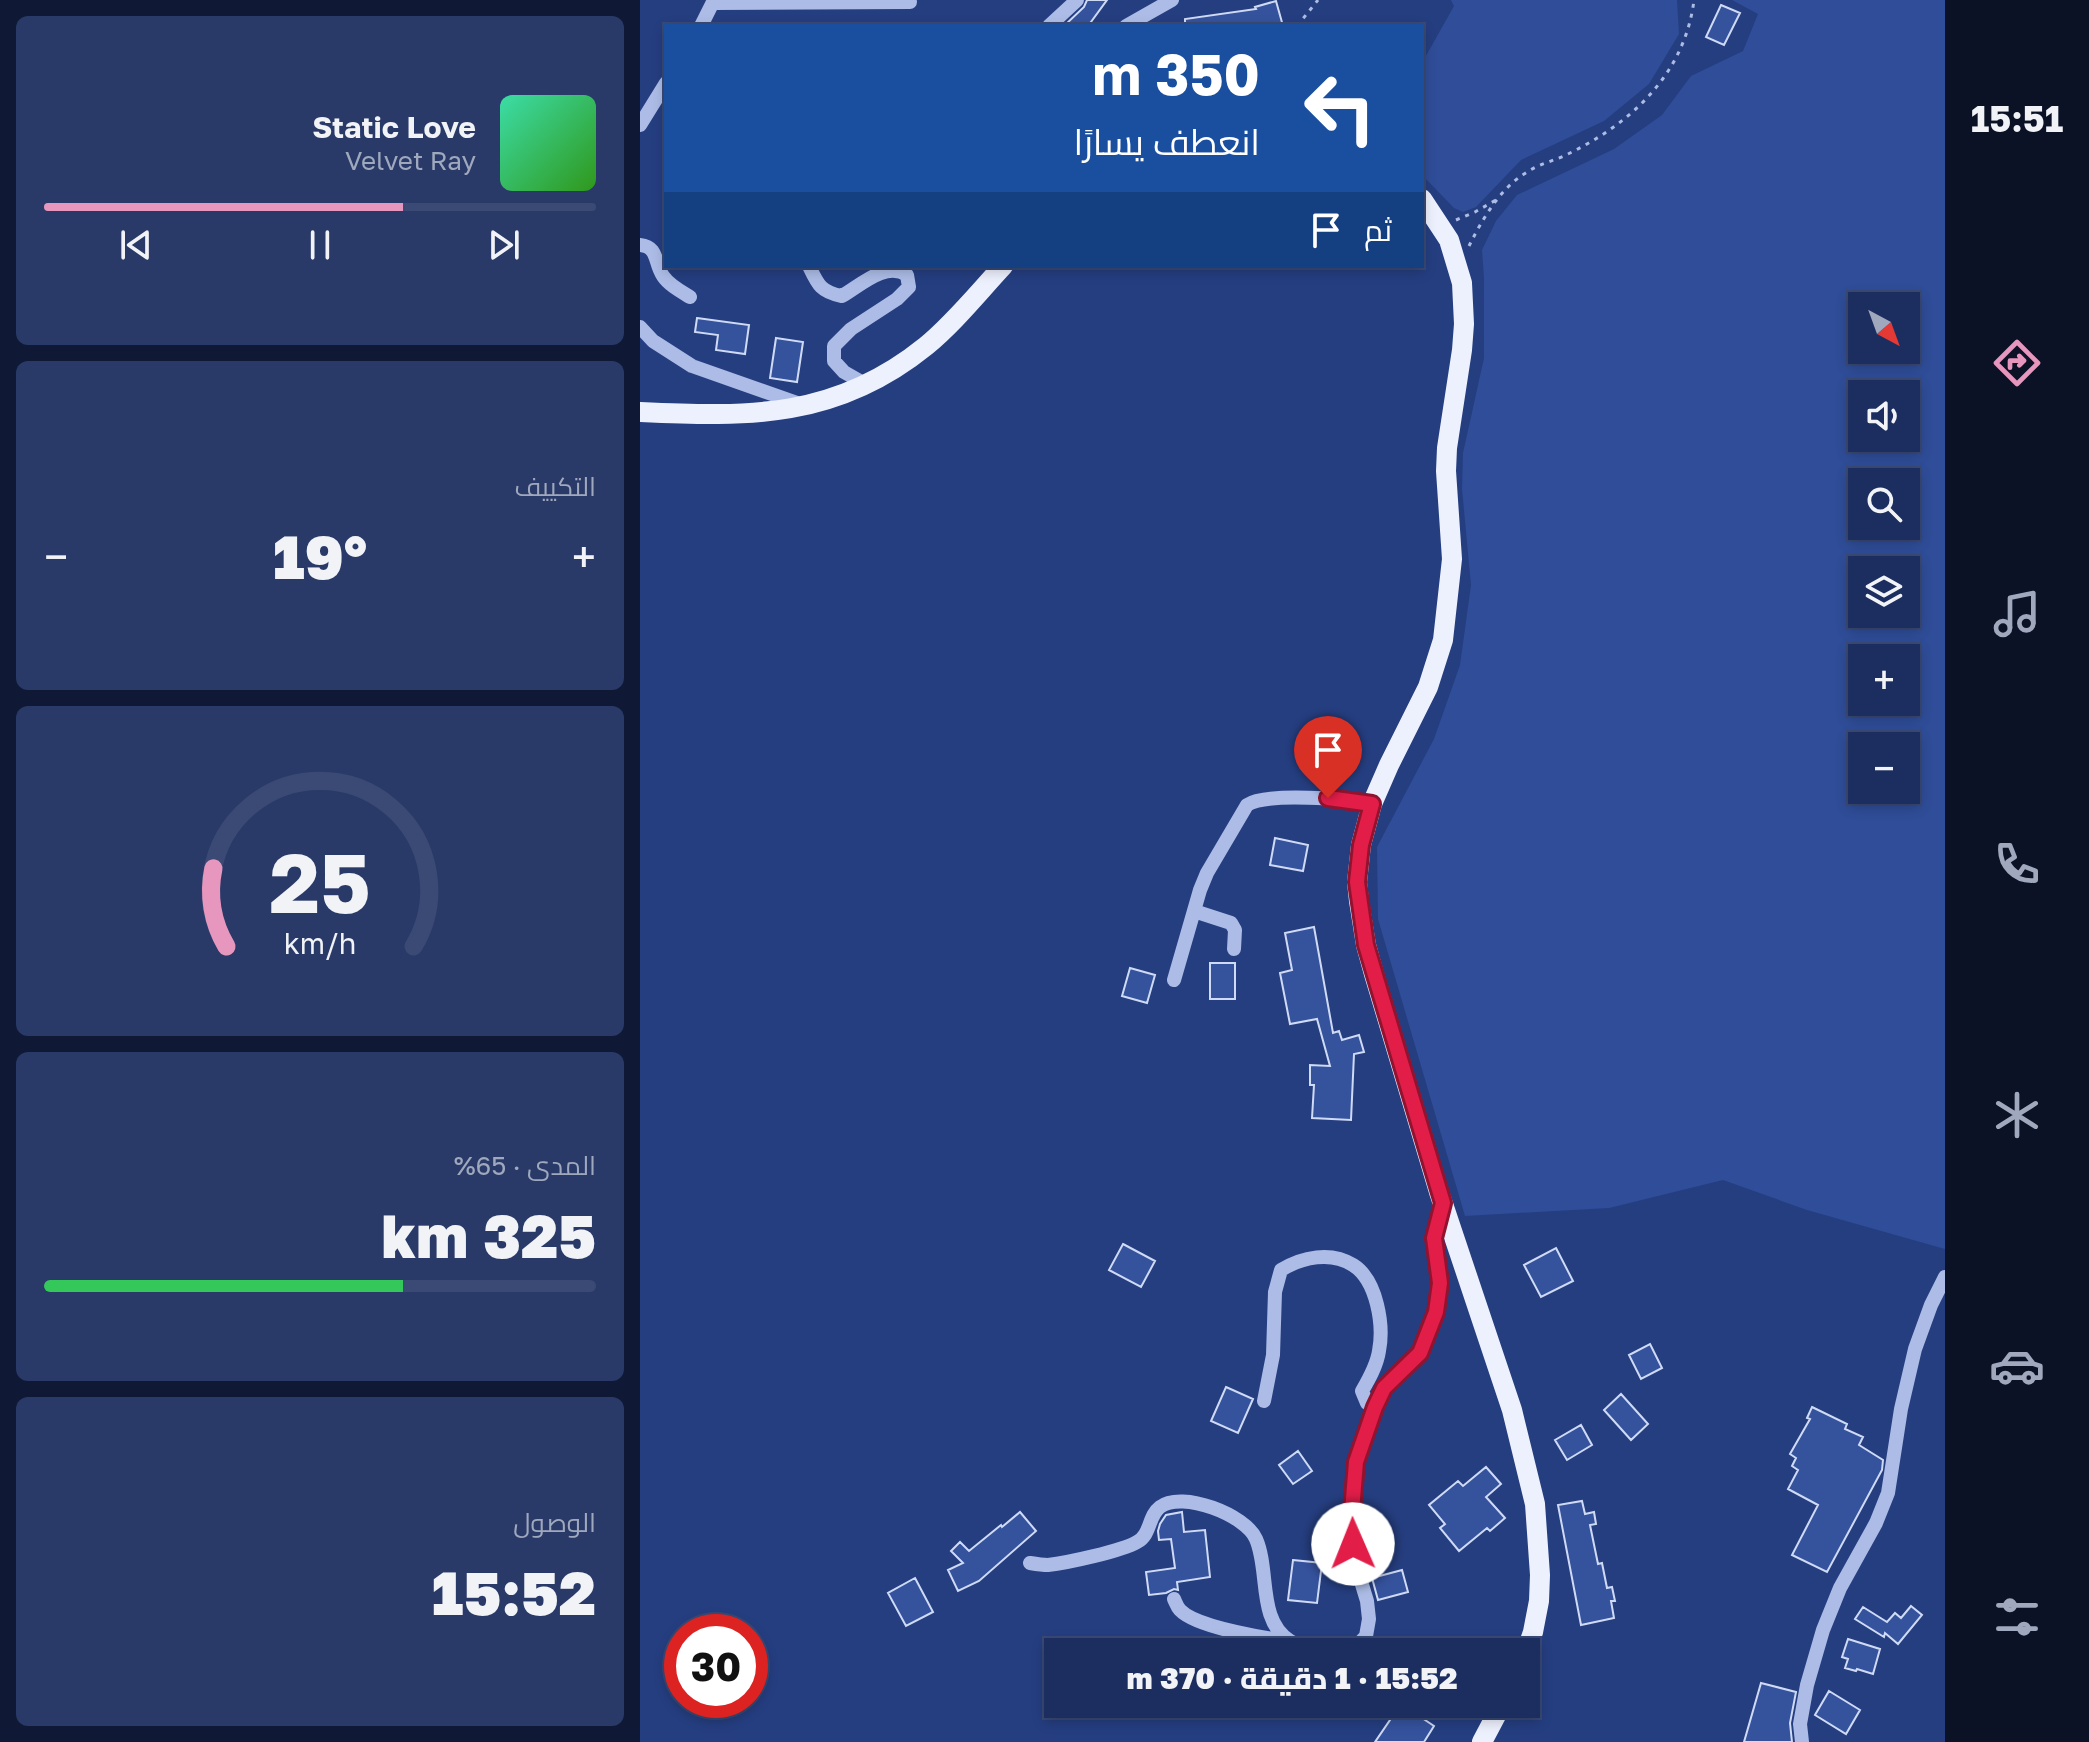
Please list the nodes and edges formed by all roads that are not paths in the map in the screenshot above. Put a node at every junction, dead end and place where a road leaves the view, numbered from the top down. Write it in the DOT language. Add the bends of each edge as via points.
graph roads {
  1 [pos="1077,0"];
  2 [pos="1172,0"];
  3 [pos="832,1"];
  4 [pos="713,2"];
  5 [pos="910,2"];
  6 [pos="1155,4"];
  7 [pos="702,24"];
  8 [pos="1051,24"];
  9 [pos="1129,24"];
  10 [pos="664,86"];
  11 [pos="640,125"];
  12 [pos="1424,202"];
  13 [pos="640,245"];
  14 [pos="810,268"];
  15 [pos="1001,268"];
  16 [pos="690,297"];
  17 [pos="640,327"];
  18 [pos="865,384"];
  19 [pos="807,406"];
  20 [pos="640,412"];
  21 [pos="1372,804"];
  22 [pos="1194,911"];
  23 [pos="1234,949"];
  24 [pos="1174,980"];
  25 [pos="1443,1203"];
  26 [pos="1945,1277"];
  27 [pos="1264,1401"];
  28 [pos="1375,1407"];
  29 [pos="1030,1563"];
  30 [pos="1174,1599"];
  31 [pos="1265,1638"];
  32 [pos="1287,1638"];
  33 [pos="1364,1638"];
  34 [pos="1531,1638"];
  35 [pos="1495,1718"];
  36 [pos="1482,1742"];
  37 [pos="1802,1742"];
  1 -- 8 [label="street"];
  2 -- 6 [label="street"];
  3 -- 4 [label="street"];
  3 -- 5 [label="street"];
  4 -- 7 [label="street"];
  6 -- 9 [label="street"];
  10 -- 11 [label="street"];
  12 -- 21 [label="main road" via="1449,240 1462,283 1464,324 1446,471 1452,559 1443,640 1428,687"];
  13 -- 16 [label="street" via="655,253 665,279"];
  14 -- 18 [label="street" via="817,283 842,296 886,270 907,275 909,287 897,299 834,346 834,361"];
  15 -- 18 [label="main road" via="928,344"];
  17 -- 19 [label="street" via="692,366"];
  18 -- 19 [label="main road"];
  19 -- 20 [label="main road" via="715,415"];
  21 -- 22 [label="street" via="1328,798 1252,802 1207,873"];
  21 -- 25 [label="main road" via="1357,882 1366,945"];
  22 -- 23 [label="street" via="1231,923"];
  22 -- 24 [label="street"];
  25 -- 28 [label="street" via="1434,1238 1440,1283 1436,1312 1420,1353 1384,1388"];
  25 -- 34 [label="main road" via="1512,1410 1535,1504 1540,1575"];
  26 -- 37 [label="street" via="1915,1349 1888,1493 1823,1630 1807,1685"];
  27 -- 28 [label="street" via="1281,1270 1310,1257 1331,1257 1353,1265 1367,1280 1378,1306 1379,1352 1362,1391"];
  28 -- 33 [label="street" via="1356,1462 1351,1523 1367,1601"];
  29 -- 32 [label="street" via="1047,1565 1141,1541 1154,1514 1168,1503 1213,1507 1243,1522 1256,1538 1270,1615"];
  30 -- 31 [label="street" via="1180,1611 1197,1620"];
  35 -- 36 [label="main road"];
}
